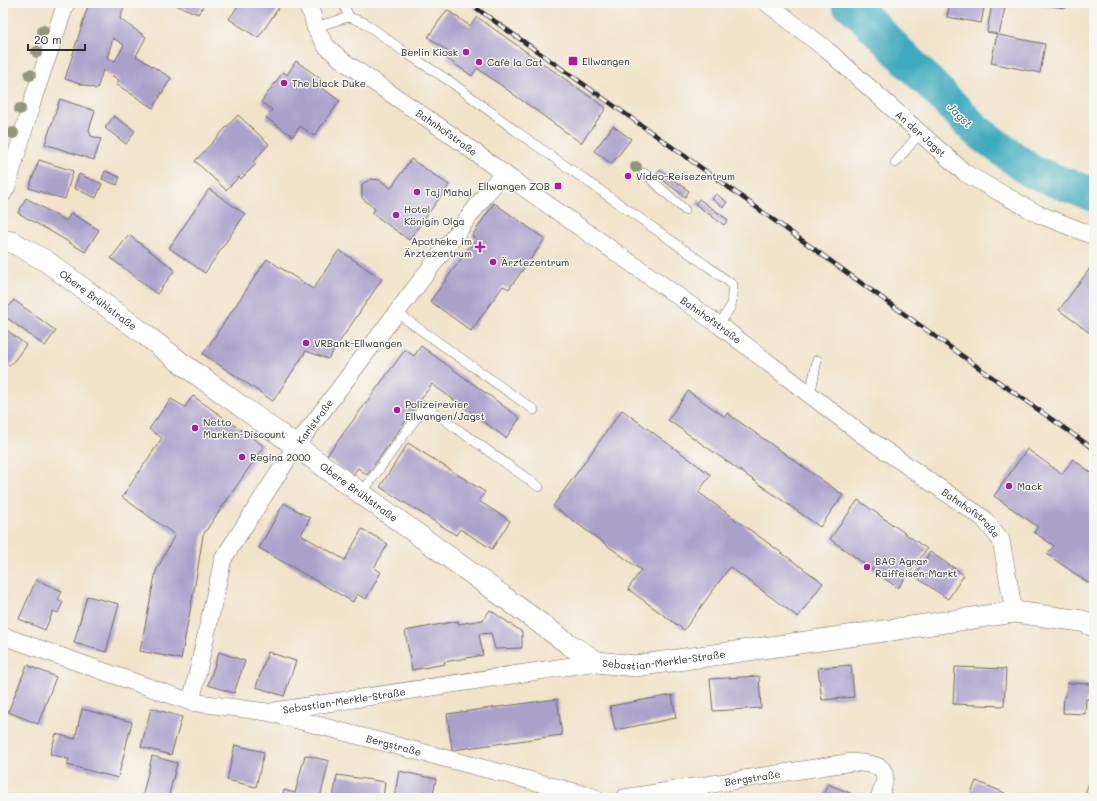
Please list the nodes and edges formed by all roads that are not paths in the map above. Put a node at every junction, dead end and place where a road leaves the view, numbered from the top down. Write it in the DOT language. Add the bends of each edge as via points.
graph roads {
  1 [pos="66,3"];
  2 [pos="305,3"];
  3 [pos="343,3"];
  4 [pos="767,3"];
  5 [pos="349,17"];
  6 [pos="315,27"];
  7 [pos="920,133"];
  8 [pos="895,163"];
  9 [pos="503,173"];
  10 [pos="644,173"];
  11 [pos="3,194"];
  12 [pos="685,210"];
  13 [pos="1094,236"];
  14 [pos="3,241"];
  15 [pos="397,313"];
  16 [pos="718,325"];
  17 [pos="817,360"];
  18 [pos="810,396"];
  19 [pos="534,410"];
  20 [pos="296,446"];
  21 [pos="539,488"];
  22 [pos="361,494"];
  23 [pos="1014,612"];
  24 [pos="1094,626"];
  25 [pos="3,636"];
  26 [pos="597,662"];
  27 [pos="191,702"];
  28 [pos="267,712"];
  29 [pos="595,798"];
  30 [pos="624,798"];
  31 [pos="879,798"];
  1 -- 11 [label="street"];
  2 -- 6 [label="street, Bahnhofstraße" via="312,14"];
  3 -- 5 [label="lane"];
  4 -- 7 [label="street, An der Jagst" via="827,50"];
  5 -- 6 [label="lane"];
  5 -- 16 [label="lane" via="365,23 451,82 733,285 731,306"];
  6 -- 9 [label="street, Bahnhofstraße" via="326,46 343,61"];
  7 -- 8 [label="lane"];
  7 -- 13 [label="street, An der Jagst" via="965,173 1038,214"];
  9 -- 15 [label="street, Karlstraße"];
  9 -- 16 [label="street, Bahnhofstraße"];
  10 -- 12 [label="lane"];
  14 -- 20 [label="street, Obere Brühlstraße" via="12,242 46,261"];
  15 -- 19 [label="lane"];
  15 -- 20 [label="street, Karlstraße"];
  16 -- 18 [label="street, Bahnhofstraße"];
  17 -- 18 [label="lane"];
  18 -- 23 [label="street, Bahnhofstraße" via="983,518 1001,540"];
  20 -- 22 [label="street, Obere Brühlstraße"];
  20 -- 27 [label="street, Karlstraße" via="223,559"];
  21 -- 22 [label="lane" via="425,406"];
  22 -- 26 [label="street, Obere Brühlstraße"];
  23 -- 24 [label="street" via="1082,621"];
  23 -- 26 [label="street, Sebastian-Merkle-Straße" via="635,666"];
  25 -- 27 [label="street"];
  26 -- 28 [label="street, Sebastian-Merkle-Straße"];
  27 -- 28 [label="street, Bergstraße"];
  28 -- 29 [label="street, Bergstraße"];
  30 -- 31 [label="street, Bergstraße" via="852,762 873,764 884,772 885,780"];
}
